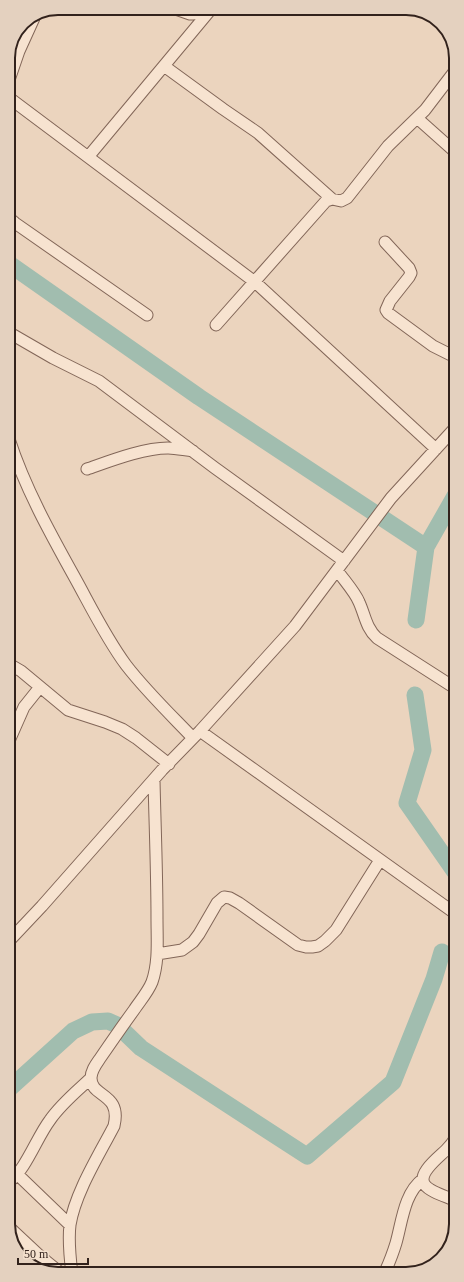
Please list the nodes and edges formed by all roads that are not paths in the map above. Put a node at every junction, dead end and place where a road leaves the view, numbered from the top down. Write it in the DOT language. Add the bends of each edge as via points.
graph roads {
  1 [pos="206,15"];
  2 [pos="31,26"];
  3 [pos="15,63"];
  4 [pos="164,66"];
  5 [pos="449,79"];
  6 [pos="15,101"];
  7 [pos="417,118"];
  8 [pos="449,147"];
  9 [pos="88,157"];
  10 [pos="332,199"];
  11 [pos="15,223"];
  12 [pos="385,242"];
  13 [pos="255,282"];
  14 [pos="147,315"];
  15 [pos="216,325"];
  16 [pos="15,336"];
  17 [pos="449,354"];
  18 [pos="449,435"];
  19 [pos="436,449"];
  20 [pos="195,452"];
  21 [pos="15,457"];
  22 [pos="86,469"];
  23 [pos="344,561"];
  24 [pos="337,570"];
  25 [pos="15,668"];
  26 [pos="449,684"];
  27 [pos="40,687"];
  28 [pos="15,727"];
  29 [pos="197,735"];
  30 [pos="169,764"];
  31 [pos="154,780"];
  32 [pos="380,860"];
  33 [pos="449,909"];
  34 [pos="15,935"];
  35 [pos="156,954"];
  36 [pos="91,1078"];
  37 [pos="449,1146"];
  38 [pos="15,1176"];
  39 [pos="15,1179"];
  40 [pos="423,1179"];
  41 [pos="449,1198"];
  42 [pos="70,1225"];
  43 [pos="16,1233"];
  44 [pos="53,1266"];
  45 [pos="71,1267"];
  46 [pos="387,1267"];
  1 -- 4 [label="street"];
  2 -- 3 [label="street"];
  4 -- 9 [label="street"];
  4 -- 10 [label="street" via="258,132"];
  5 -- 7 [label="street"];
  6 -- 9 [label="street"];
  7 -- 8 [label="street"];
  7 -- 10 [label="street" via="388,146 344,200"];
  9 -- 13 [label="street"];
  10 -- 13 [label="street" via="326,201"];
  11 -- 14 [label="street"];
  12 -- 17 [label="street" via="411,273 386,310 434,346"];
  13 -- 15 [label="street"];
  13 -- 19 [label="street"];
  16 -- 20 [label="street" via="99,381"];
  18 -- 19 [label="street"];
  19 -- 23 [label="street" via="391,498"];
  20 -- 22 [label="street" via="173,448 154,449"];
  20 -- 23 [label="street"];
  21 -- 29 [label="street" via="44,521 95,615 125,663 147,691"];
  23 -- 24 [label="street"];
  24 -- 26 [label="street" via="359,600 372,634"];
  24 -- 29 [label="street" via="295,626"];
  25 -- 27 [label="street"];
  27 -- 28 [label="street" via="24,707"];
  27 -- 30 [label="street" via="68,710 122,729"];
  29 -- 30 [label="street"];
  29 -- 32 [label="street"];
  30 -- 31 [label="street"];
  31 -- 34 [label="street"];
  31 -- 35 [label="street"];
  32 -- 33 [label="street"];
  32 -- 35 [label="street" via="336,930 318,946 298,945 239,903 224,897 217,903 193,942 182,950"];
  35 -- 36 [label="street" via="152,982 148,991 117,1033 93,1070"];
  36 -- 38 [label="street" via="54,1115"];
  36 -- 42 [label="street" via="92,1085 113,1104 116,1118 81,1191"];
  37 -- 40 [label="street" via="426,1169"];
  39 -- 42 [label="street"];
  40 -- 41 [label="street" via="424,1184 431,1190"];
  40 -- 46 [label="street" via="410,1193"];
  42 -- 45 [label="street"];
  43 -- 44 [label="street"];
}
